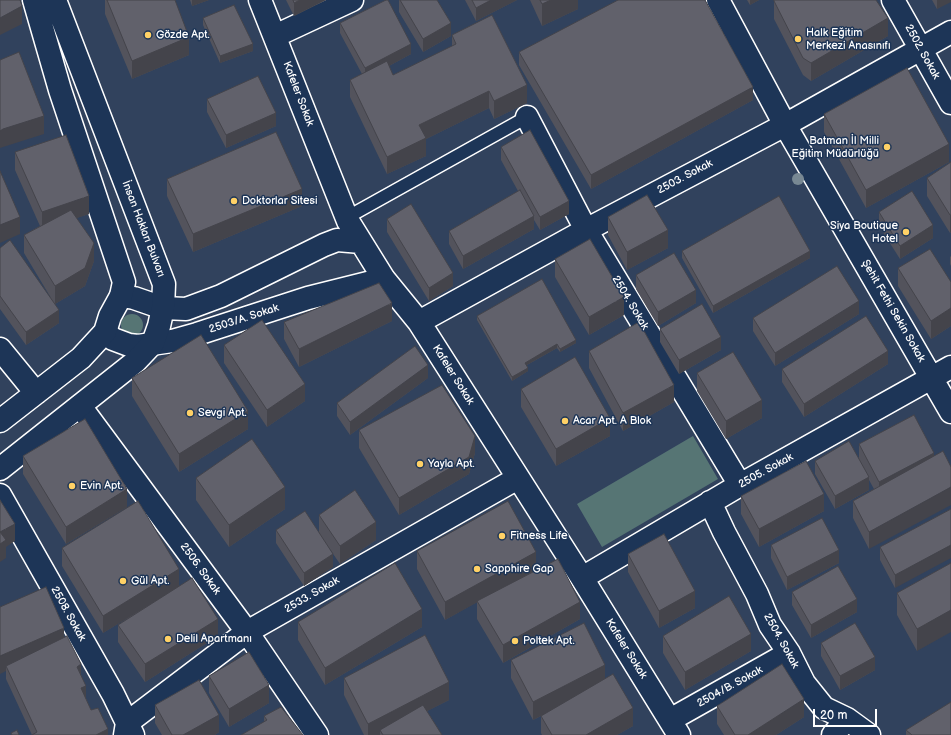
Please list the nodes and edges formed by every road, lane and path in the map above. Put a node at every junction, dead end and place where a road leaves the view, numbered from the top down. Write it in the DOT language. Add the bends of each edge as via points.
graph roads {
  1 [pos="34,0"];
  2 [pos="55,0"];
  3 [pos="260,0"];
  4 [pos="352,0"];
  5 [pos="718,0"];
  6 [pos="893,0"];
  7 [pos="951,32"];
  8 [pos="275,36"];
  9 [pos="920,49"];
  10 [pos="951,103"];
  11 [pos="527,118"];
  12 [pos="784,125"];
  13 [pos="346,218"];
  14 [pos="586,230"];
  15 [pos="361,242"];
  16 [pos="384,279"];
  17 [pos="121,296"];
  18 [pos="162,308"];
  19 [pos="419,322"];
  20 [pos="105,332"];
  21 [pos="153,343"];
  22 [pos="0,349"];
  23 [pos="951,367"];
  24 [pos="933,378"];
  25 [pos="36,393"];
  26 [pos="80,406"];
  27 [pos="951,412"];
  28 [pos="0,422"];
  29 [pos="0,469"];
  30 [pos="518,478"];
  31 [pos="740,485"];
  32 [pos="0,495"];
  33 [pos="710,502"];
  34 [pos="582,578"];
  35 [pos="247,632"];
  36 [pos="789,653"];
  37 [pos="847,719"];
  38 [pos="674,727"];
  39 [pos="128,731"];
  40 [pos="317,735"];
  41 [pos="833,735"];
  42 [pos="869,735"];
  1 -- 17 [label="street" via="60,90 124,282"];
  2 -- 18 [label="street, İnsan Hakları Bulvarı" via="164,284"];
  3 -- 8 [label="street, Kafeler Sokak"];
  4 -- 8 [label="street"];
  5 -- 12 [label="street, Şehit Fethi Sekin Sokak"];
  6 -- 9 [label="street, 2502. Sokak"];
  7 -- 9 [label="street, 2503. Sokak"];
  8 -- 13 [label="street, Kafeler Sokak"];
  9 -- 10 [label="street, 2502. Sokak"];
  9 -- 12 [label="street, 2503. Sokak"];
  11 -- 13 [label="lane"];
  11 -- 14 [label="street, 2504. Sokak"];
  12 -- 14 [label="street, 2503. Sokak"];
  12 -- 24 [label="street, Şehit Fethi Sekin Sokak"];
  13 -- 15 [label="street, Kafeler Sokak"];
  14 -- 19 [label="street, 2503. Sokak"];
  14 -- 31 [label="street, 2504. Sokak"];
  15 -- 16 [label="street, Kafeler Sokak"];
  15 -- 18 [label="street" via="337,240 221,296 186,309"];
  16 -- 19 [label="street, Kafeler Sokak"];
  16 -- 21 [label="street, 2503/A. Sokak" via="308,298 197,334"];
  17 -- 18 [label="street"];
  17 -- 20 [label="street"];
  18 -- 21 [label="street, İnsan Hakları Bulvarı"];
  19 -- 30 [label="street, Kafeler Sokak"];
  20 -- 21 [label="street, 2503/A. Sokak" via="113,339 129,345"];
  20 -- 25 [label="street" via="81,358"];
  21 -- 26 [label="street, İnsan Hakları Bulvarı" via="135,362"];
  22 -- 25 [label="street"];
  23 -- 24 [label="street, 2505. Sokak"];
  24 -- 27 [label="street, Şehit Fethi Sekin Sokak"];
  24 -- 31 [label="street, 2505. Sokak"];
  25 -- 28 [label="street"];
  26 -- 29 [label="street, İnsan Hakları Bulvarı"];
  26 -- 35 [label="street, 2506. Sokak"];
  30 -- 34 [label="street, Kafeler Sokak"];
  30 -- 35 [label="street, 2533. Sokak"];
  31 -- 33 [label="street, 2505. Sokak"];
  32 -- 39 [label="street, 2508. Sokak" via="113,694"];
  33 -- 34 [label="street, 2505. Sokak"];
  33 -- 36 [label="street, 2504. Sokak" via="770,625"];
  34 -- 38 [label="street, Kafeler Sokak"];
  35 -- 39 [label="street, 2533. Sokak"];
  35 -- 40 [label="street, 2506. Sokak"];
  36 -- 37 [label="street, 2504. Sokak" via="804,683 824,708"];
  36 -- 38 [label="street, 2504/B. Sokak"];
  37 -- 41 [label="street"];
  37 -- 42 [label="street, 2504. Sokak"];
}
